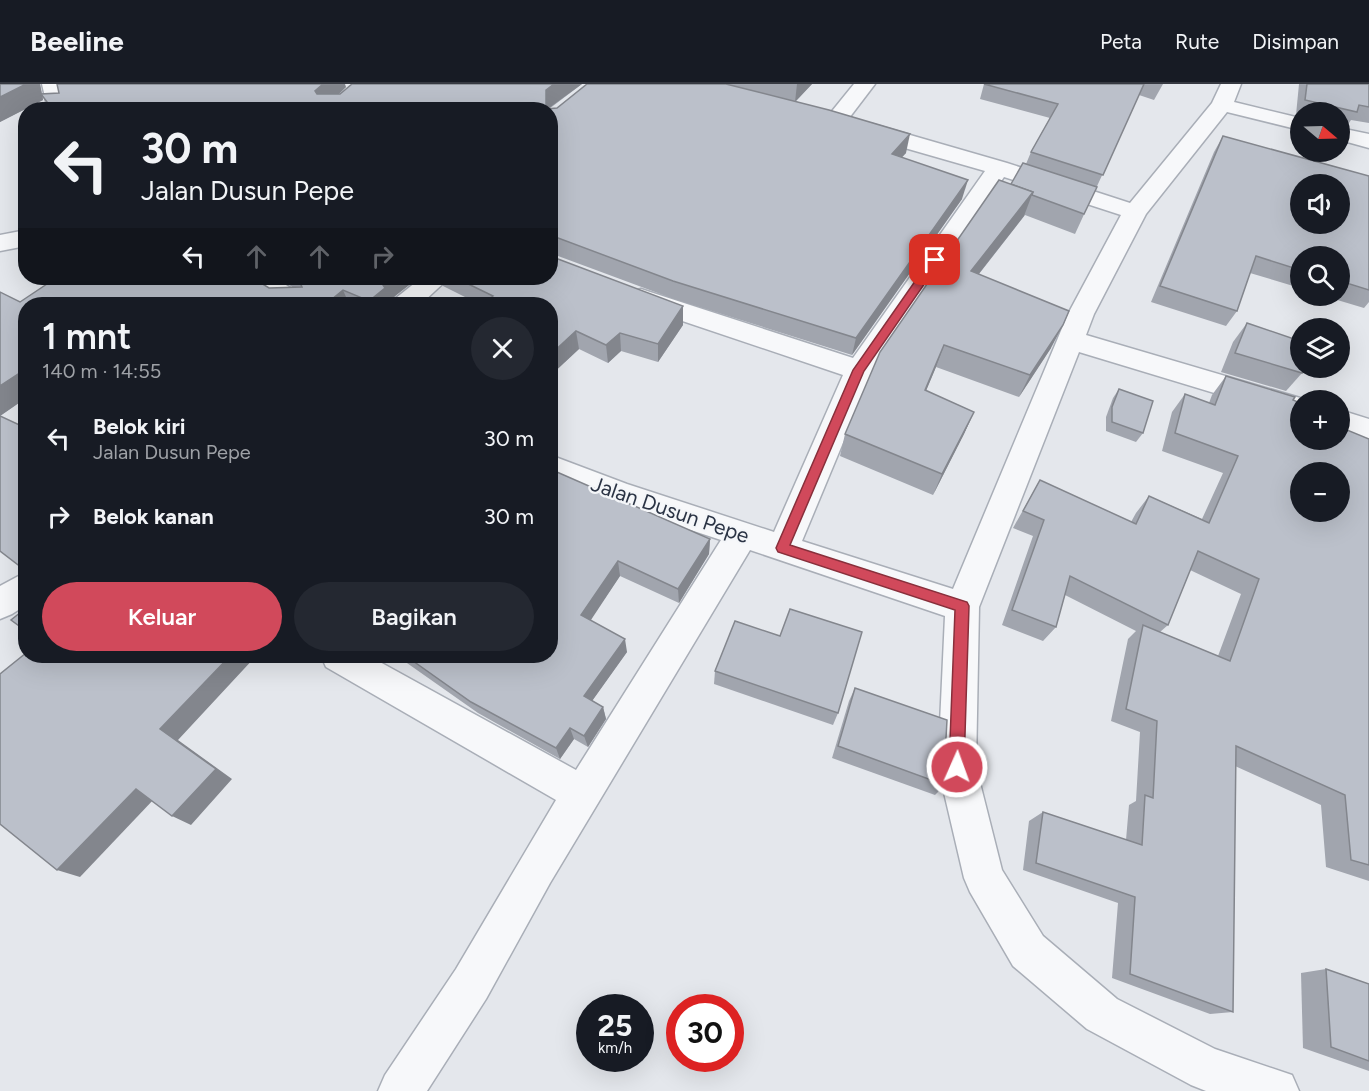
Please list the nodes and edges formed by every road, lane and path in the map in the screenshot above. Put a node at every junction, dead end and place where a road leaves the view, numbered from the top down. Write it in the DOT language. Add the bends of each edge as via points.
graph roads {
  1 [pos="52,84"];
  2 [pos="865,84"];
  3 [pos="1226,95"];
  4 [pos="58,102"];
  5 [pos="1290,120"];
  6 [pos="1350,136"];
  7 [pos="1369,141"];
  8 [pos="999,168"];
  9 [pos="1135,212"];
  10 [pos="18,240"];
  11 [pos="0,243"];
  12 [pos="268,285"];
  13 [pos="428,285"];
  14 [pos="623,290"];
  15 [pos="286,297"];
  16 [pos="413,297"];
  17 [pos="1071,340"];
  18 [pos="859,370"];
  19 [pos="1290,406"];
  20 [pos="1350,424"];
  21 [pos="1369,430"];
  22 [pos="558,470"];
  23 [pos="742,535"];
  24 [pos="783,548"];
  25 [pos="18,592"];
  26 [pos="0,604"];
  27 [pos="962,606"];
  28 [pos="351,663"];
  29 [pos="582,794"];
  30 [pos="1206,1080"];
  31 [pos="401,1091"];
  32 [pos="1276,1091"];
  1 -- 4 [label="street"];
  2 -- 8 [label="street" via="825,118"];
  3 -- 5 [label="street"];
  3 -- 9 [label="street"];
  6 -- 7 [label="street"];
  8 -- 9 [label="street"];
  8 -- 18 [label="street"];
  9 -- 17 [label="street"];
  10 -- 11 [label="street"];
  12 -- 15 [label="street"];
  13 -- 16 [label="street"];
  14 -- 18 [label="street"];
  17 -- 19 [label="street"];
  17 -- 27 [label="street"];
  18 -- 24 [label="street"];
  20 -- 21 [label="street"];
  22 -- 23 [label="street, Jalan Dusun Pepe"];
  23 -- 24 [label="street, Jalan Dusun Pepe"];
  23 -- 29 [label="street"];
  24 -- 27 [label="street, Jalan Dusun Pepe"];
  25 -- 26 [label="street"];
  27 -- 30 [label="street" via="957,767 984,878 1028,951 1102,1014"];
  28 -- 29 [label="street"];
  29 -- 31 [label="street" via="471,984"];
  30 -- 32 [label="street"];
}
